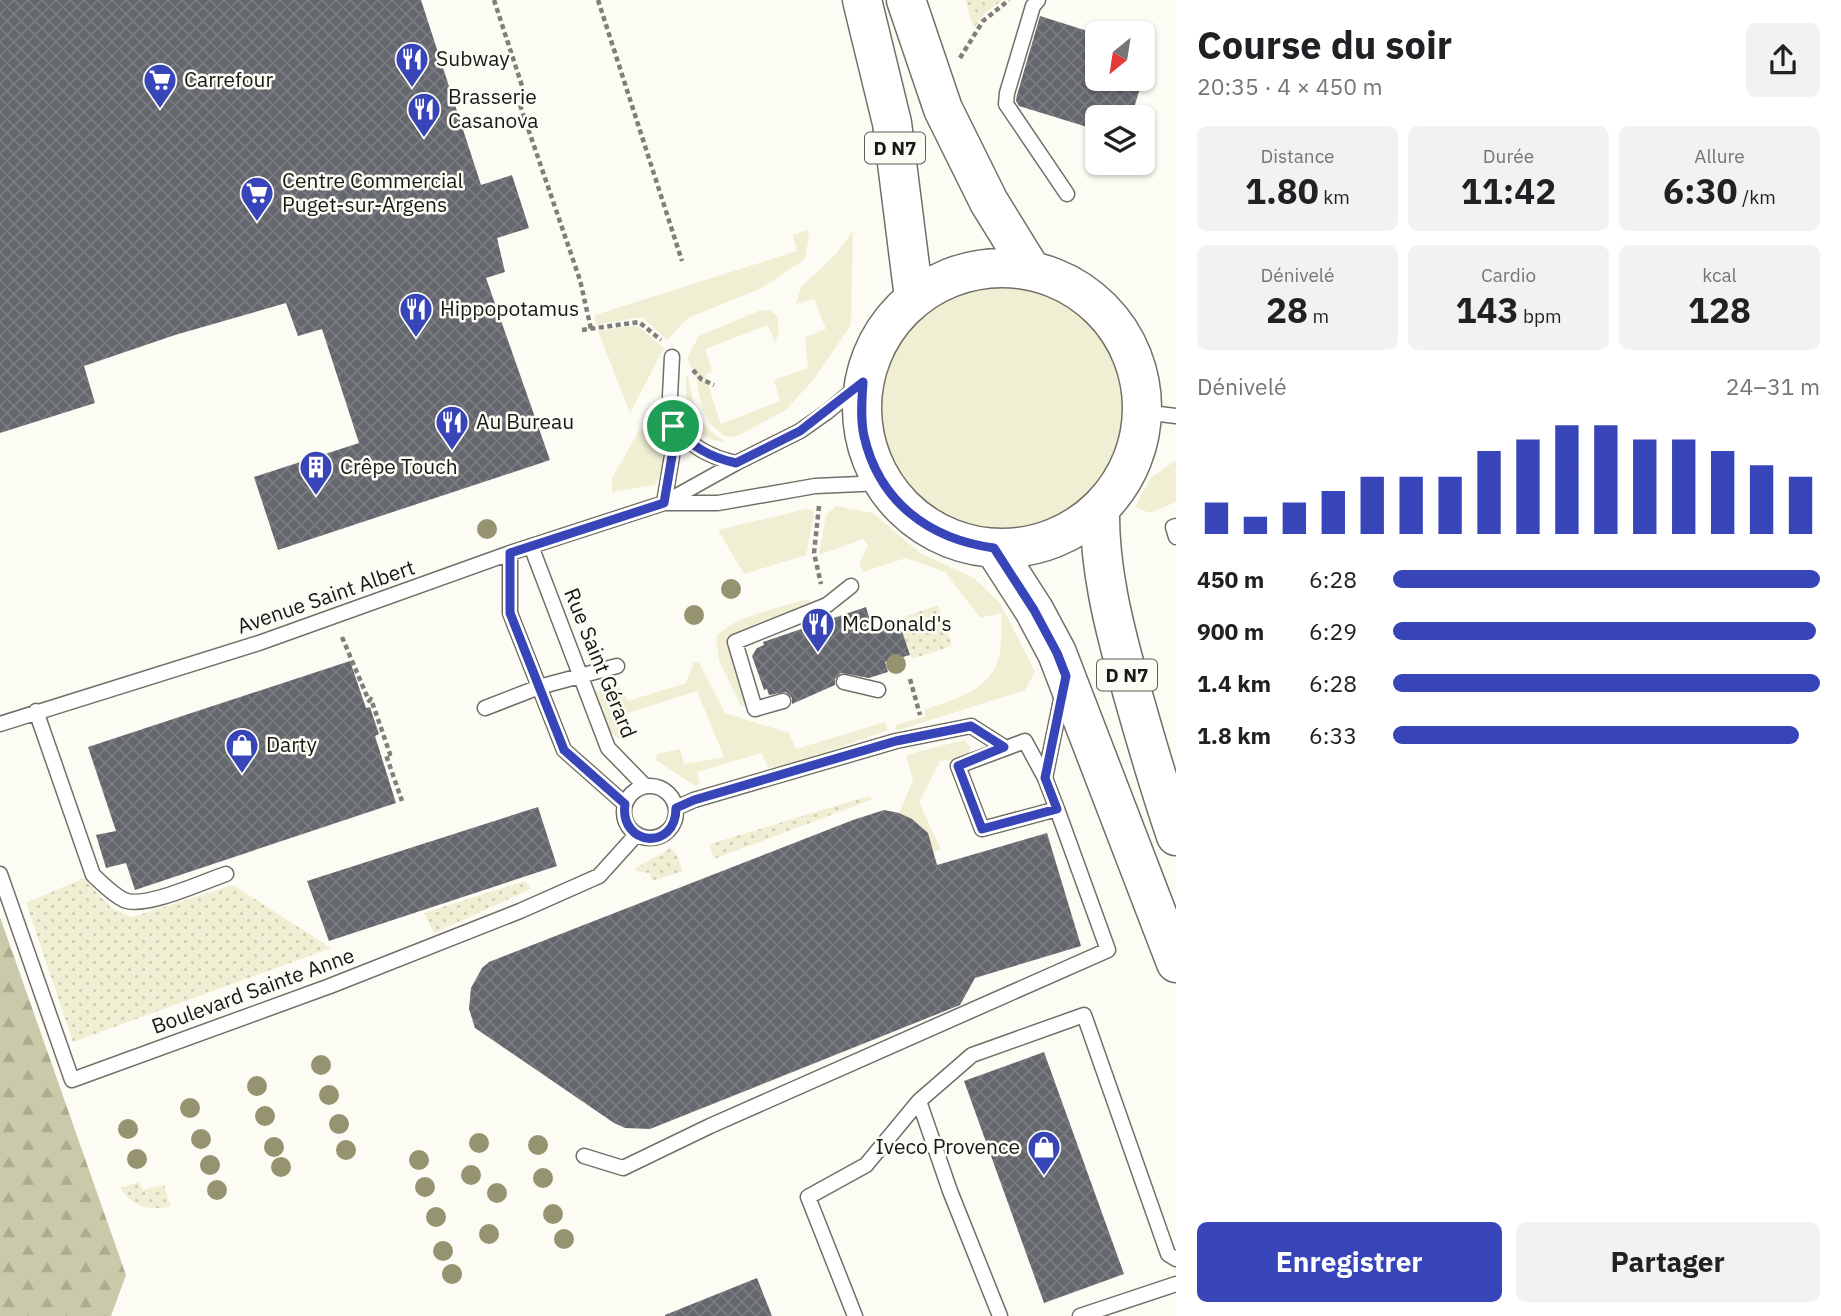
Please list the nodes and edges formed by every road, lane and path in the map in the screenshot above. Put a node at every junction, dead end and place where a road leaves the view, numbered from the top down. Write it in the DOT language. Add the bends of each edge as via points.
graph roads {
  1 [pos="494,0"];
  2 [pos="598,0"];
  3 [pos="862,0"];
  4 [pos="906,0"];
  5 [pos="1009,0"];
  6 [pos="1038,0"];
  7 [pos="956,64"];
  8 [pos="1067,194"];
  9 [pos="682,261"];
  10 [pos="1031,270"];
  11 [pos="914,298"];
  12 [pos="592,329"];
  13 [pos="582,330"];
  14 [pos="674,354"];
  15 [pos="863,382"];
  16 [pos="714,385"];
  17 [pos="1159,414"];
  18 [pos="673,426"];
  19 [pos="736,463"];
  20 [pos="883,483"];
  21 [pos="815,486"];
  22 [pos="664,503"];
  23 [pos="1100,509"];
  24 [pos="1176,526"];
  25 [pos="1176,537"];
  26 [pos="531,546"];
  27 [pos="994,548"];
  28 [pos="510,553"];
  29 [pos="851,586"];
  30 [pos="827,605"];
  31 [pos="346,644"];
  32 [pos="617,666"];
  33 [pos="581,676"];
  34 [pos="1066,676"];
  35 [pos="910,679"];
  36 [pos="844,682"];
  37 [pos="539,687"];
  38 [pos="878,690"];
  39 [pos="783,701"];
  40 [pos="485,708"];
  41 [pos="36,711"];
  42 [pos="0,724"];
  43 [pos="896,741"];
  44 [pos="1004,747"];
  45 [pos="1045,778"];
  46 [pos="645,786"];
  47 [pos="402,801"];
  48 [pos="625,804"];
  49 [pos="676,808"];
  50 [pos="1057,809"];
  51 [pos="636,835"];
  52 [pos="1176,836"];
  53 [pos="0,874"];
  54 [pos="226,874"];
  55 [pos="1176,964"];
  56 [pos="919,1101"];
  57 [pos="584,1156"];
  58 [pos="1176,1259"];
  59 [pos="1176,1284"];
  60 [pos="855,1316"];
  61 [pos="1000,1316"];
  62 [pos="1080,1316"];
  1 -- 12 [label="path" via="524,92 520,105 580,280"];
  2 -- 9 [label="path"];
  3 -- 11 [label="main road, D N7" via="892,123"];
  4 -- 10 [label="main road, D N7" via="943,109 989,202"];
  5 -- 7 [label="path" via="983,21"];
  6 -- 8 [label="lane" via="1006,104"];
  10 -- 11 [label="main road" via="969,271 940,281"];
  10 -- 17 [label="main road" via="1068,283 1100,307 1124,337"];
  11 -- 15 [label="main road" via="881,335"];
  12 -- 13 [label="path"];
  12 -- 14 [label="path" via="639,322"];
  14 -- 16 [label="path"];
  14 -- 18 [label="lane"];
  15 -- 19 [label="lane, Avenue Saint Albert" via="808,426"];
  15 -- 20 [label="main road" via="863,434"];
  17 -- 23 [label="main road"];
  18 -- 19 [label="lane" via="692,445"];
  18 -- 22 [label="lane"];
  19 -- 22 [label="lane, Avenue Saint Albert"];
  20 -- 21 [label="lane, Avenue Saint Albert"];
  20 -- 27 [label="main road" via="931,529 951,539"];
  21 -- 22 [label="lane, Avenue Saint Albert" via="718,503"];
  21 -- 30 [label="path" via="820,509 814,553"];
  22 -- 26 [label="lane, Avenue Saint Albert"];
  23 -- 27 [label="main road" via="1061,536 1017,548"];
  23 -- 52 [label="main road, D N7" via="1115,629"];
  24 -- 25 [label="lane"];
  26 -- 28 [label="lane, Avenue Saint Albert"];
  26 -- 33 [label="lane, Rue Saint Gérard"];
  27 -- 34 [label="main road, D N7" via="1034,610"];
  28 -- 37 [label="lane" via="510,613"];
  28 -- 41 [label="lane, Avenue Saint Albert" via="259,643"];
  29 -- 30 [label="lane"];
  30 -- 39 [label="lane" via="735,642 755,709"];
  31 -- 47 [label="path" via="371,699"];
  32 -- 33 [label="lane"];
  33 -- 37 [label="lane"];
  33 -- 46 [label="lane, Rue Saint Gérard" via="608,748"];
  34 -- 45 [label="lane"];
  34 -- 55 [label="main road, D N7"];
  35 -- 43 [label="path" via="920,715 891,724"];
  36 -- 38 [label="lane"];
  37 -- 40 [label="lane"];
  37 -- 48 [label="lane" via="564,750"];
  41 -- 42 [label="lane, Avenue Saint Albert"];
  41 -- 54 [label="lane" via="93,875 113,893 126,901 144,902"];
  43 -- 44 [label="lane" via="971,726"];
  43 -- 49 [label="lane"];
  44 -- 45 [label="lane" via="1025,741"];
  44 -- 50 [label="lane" via="958,766 982,829"];
  45 -- 50 [label="lane"];
  46 -- 48 [label="lane" via="633,792"];
  46 -- 49 [label="lane" via="662,788"];
  48 -- 51 [label="lane" via="625,821"];
  49 -- 51 [label="lane" via="668,832 653,838"];
  50 -- 57 [label="lane" via="1108,950 623,1168"];
  51 -- 53 [label="lane, Boulevard Sainte Anne" via="599,876 520,911 72,1080"];
  56 -- 58 [label="lane" via="972,1055 1084,1015 1168,1254"];
  56 -- 60 [label="lane" via="866,1165 807,1197"];
  56 -- 61 [label="lane"];
  59 -- 62 [label="lane"];
}
